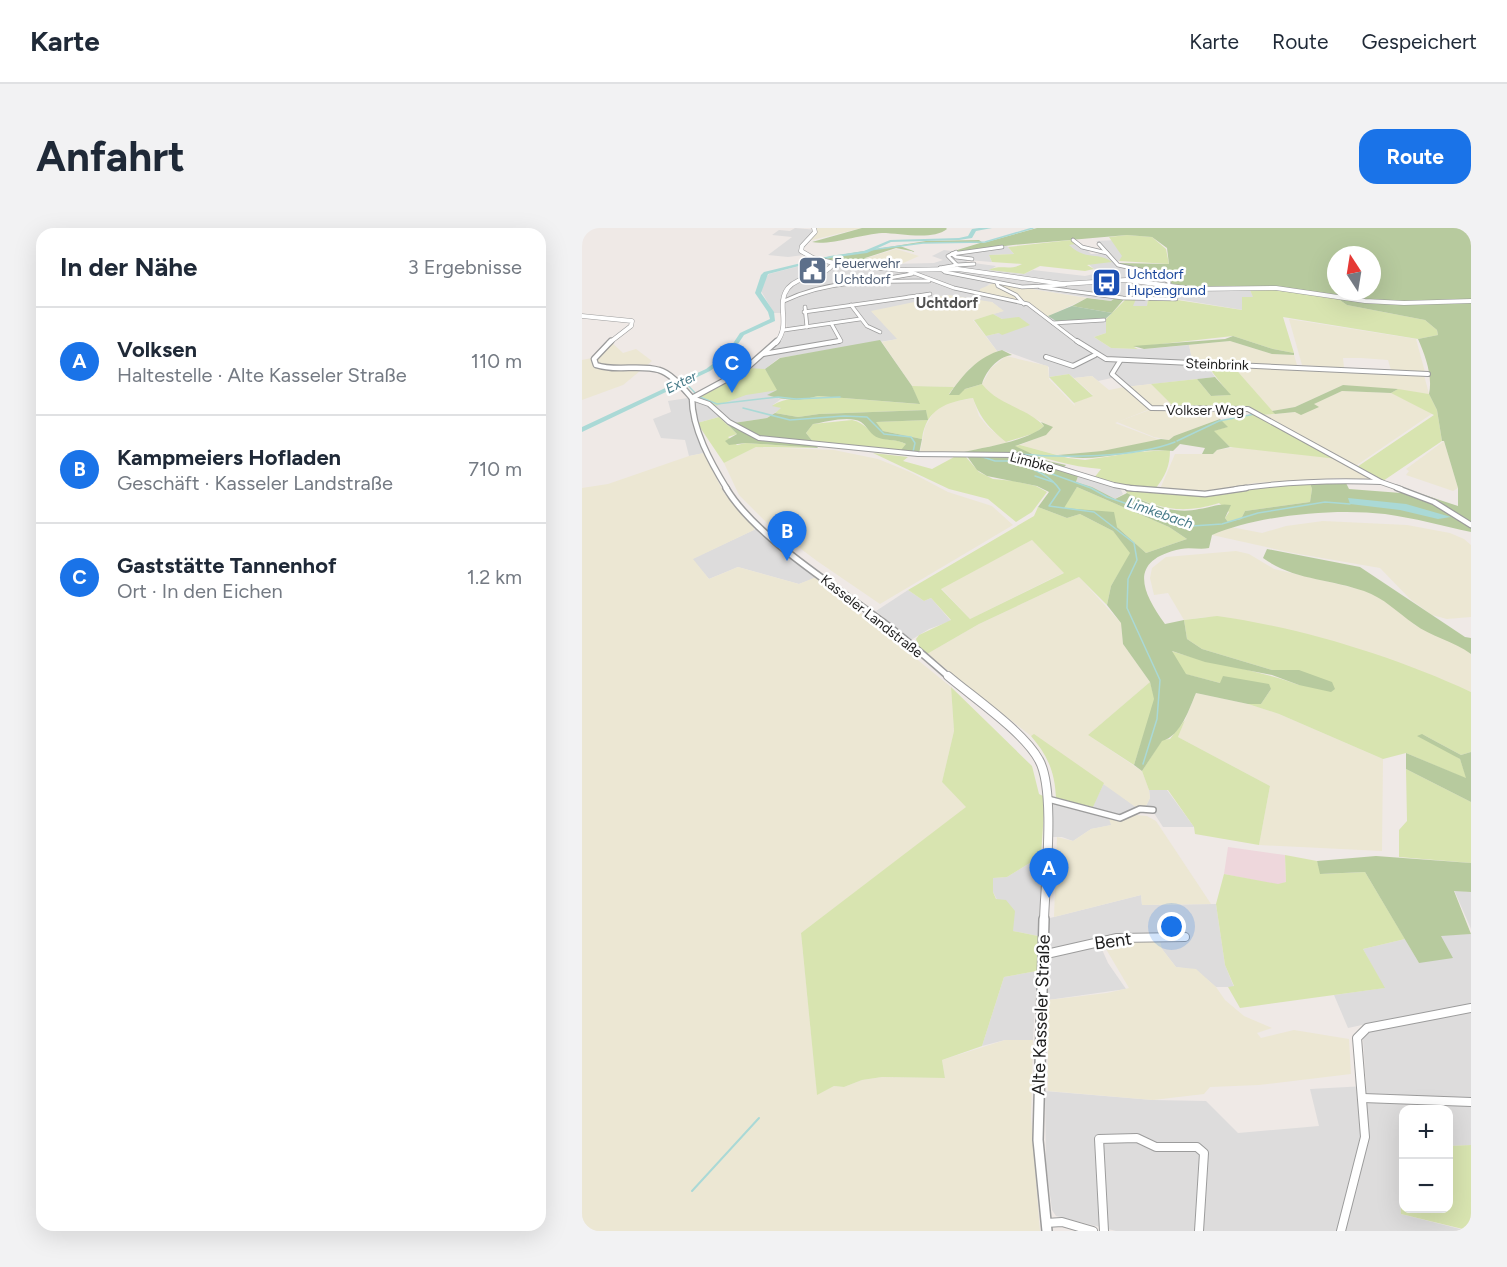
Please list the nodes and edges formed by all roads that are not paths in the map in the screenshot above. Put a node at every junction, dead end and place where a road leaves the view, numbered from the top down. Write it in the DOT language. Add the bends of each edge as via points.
graph roads {
  1 [pos="814,228"];
  2 [pos="1073,240"];
  3 [pos="1099,244"];
  4 [pos="1002,247"];
  5 [pos="959,252"];
  6 [pos="1107,253"];
  7 [pos="952,254"];
  8 [pos="972,259"];
  9 [pos="834,263"];
  10 [pos="957,264"];
  11 [pos="974,264"];
  12 [pos="940,268"];
  13 [pos="906,270"];
  14 [pos="914,273"];
  15 [pos="934,280"];
  16 [pos="872,281"];
  17 [pos="997,283"];
  18 [pos="1071,284"];
  19 [pos="1169,286"];
  20 [pos="1040,287"];
  21 [pos="930,294"];
  22 [pos="1176,299"];
  23 [pos="784,301"];
  24 [pos="1471,301"];
  25 [pos="1024,304"];
  26 [pos="851,305"];
  27 [pos="582,316"];
  28 [pos="860,319"];
  29 [pos="1104,320"];
  30 [pos="1053,322"];
  31 [pos="831,323"];
  32 [pos="807,327"];
  33 [pos="784,330"];
  34 [pos="880,332"];
  35 [pos="763,354"];
  36 [pos="1095,355"];
  37 [pos="1046,357"];
  38 [pos="1120,361"];
  39 [pos="1428,374"];
  40 [pos="692,398"];
  41 [pos="1381,482"];
  42 [pos="1471,525"];
  43 [pos="1048,799"];
  44 [pos="1153,810"];
  45 [pos="1185,937"];
  46 [pos="1042,955"];
  47 [pos="1471,1008"];
  48 [pos="1363,1098"];
  49 [pos="1471,1102"];
  50 [pos="1046,1227"];
  51 [pos="1093,1231"];
  52 [pos="1104,1231"];
  53 [pos="1199,1231"];
  54 [pos="1341,1231"];
  1 -- 9 [label="street" via="815,232 801,248 805,254"];
  2 -- 6 [label="street" via="1082,247"];
  3 -- 6 [label="street"];
  4 -- 7 [label="street"];
  5 -- 7 [label="street"];
  6 -- 19 [label="street" via="1118,265 1158,275"];
  7 -- 8 [label="street"];
  7 -- 10 [label="street" via="948,256"];
  9 -- 13 [label="street"];
  9 -- 23 [label="street" via="830,270 790,286"];
  10 -- 11 [label="street"];
  10 -- 12 [label="street"];
  12 -- 13 [label="street"];
  12 -- 17 [label="street"];
  12 -- 18 [label="street"];
  13 -- 14 [label="street, Steinbrink"];
  14 -- 15 [label="street, Steinbrink"];
  14 -- 16 [label="street"];
  15 -- 16 [label="street"];
  15 -- 25 [label="street, Steinbrink" via="963,291"];
  16 -- 23 [label="street" via="805,291"];
  17 -- 20 [label="street"];
  17 -- 25 [label="street, Steinbrink"];
  18 -- 19 [label="street" via="1126,280"];
  18 -- 20 [label="street"];
  19 -- 24 [label="street" via="1200,290 1275,288 1404,303"];
  20 -- 22 [label="street" via="1127,298"];
  21 -- 26 [label="street"];
  23 -- 33 [label="street"];
  25 -- 30 [label="street, Steinbrink"];
  26 -- 28 [label="street"];
  26 -- 32 [label="street" via="804,310"];
  27 -- 40 [label="street" via="633,322 600,351 594,359 596,365 660,370"];
  28 -- 31 [label="street"];
  28 -- 34 [label="street" via="874,332"];
  29 -- 30 [label="street"];
  30 -- 36 [label="street, Steinbrink"];
  31 -- 32 [label="street"];
  31 -- 35 [label="street" via="841,341"];
  32 -- 33 [label="street"];
  33 -- 35 [label="street"];
  35 -- 40 [label="street" via="722,385"];
  36 -- 37 [label="street" via="1073,366"];
  36 -- 38 [label="street, Steinbrink"];
  38 -- 39 [label="street, Steinbrink"];
  38 -- 41 [label="street, Volkser Weg" via="1112,374 1150,408 1248,409"];
  40 -- 41 [label="street, Limbke" via="709,404 735,425 760,438 918,454 1017,455 1139,490 1197,495 1265,484"];
  40 -- 43 [label="street, Kasseler Landstraße" via="701,441 740,505 783,547 885,623 1033,749 1048,778"];
  41 -- 42 [label="street" via="1434,502"];
  43 -- 44 [label="street" via="1120,818 1140,809"];
  43 -- 46 [label="street, Alte Kasseler Straße"];
  45 -- 46 [label="street, Bent" via="1117,938"];
  46 -- 50 [label="street, Alte Kasseler Straße" via="1038,1140"];
  47 -- 48 [label="street" via="1361,1032 1358,1038"];
  48 -- 49 [label="street"];
  48 -- 54 [label="street" via="1365,1137"];
  50 -- 51 [label="street" via="1062,1222"];
  52 -- 53 [label="street" via="1099,1139 1137,1138 1156,1147 1197,1148 1204,1153"];
}
